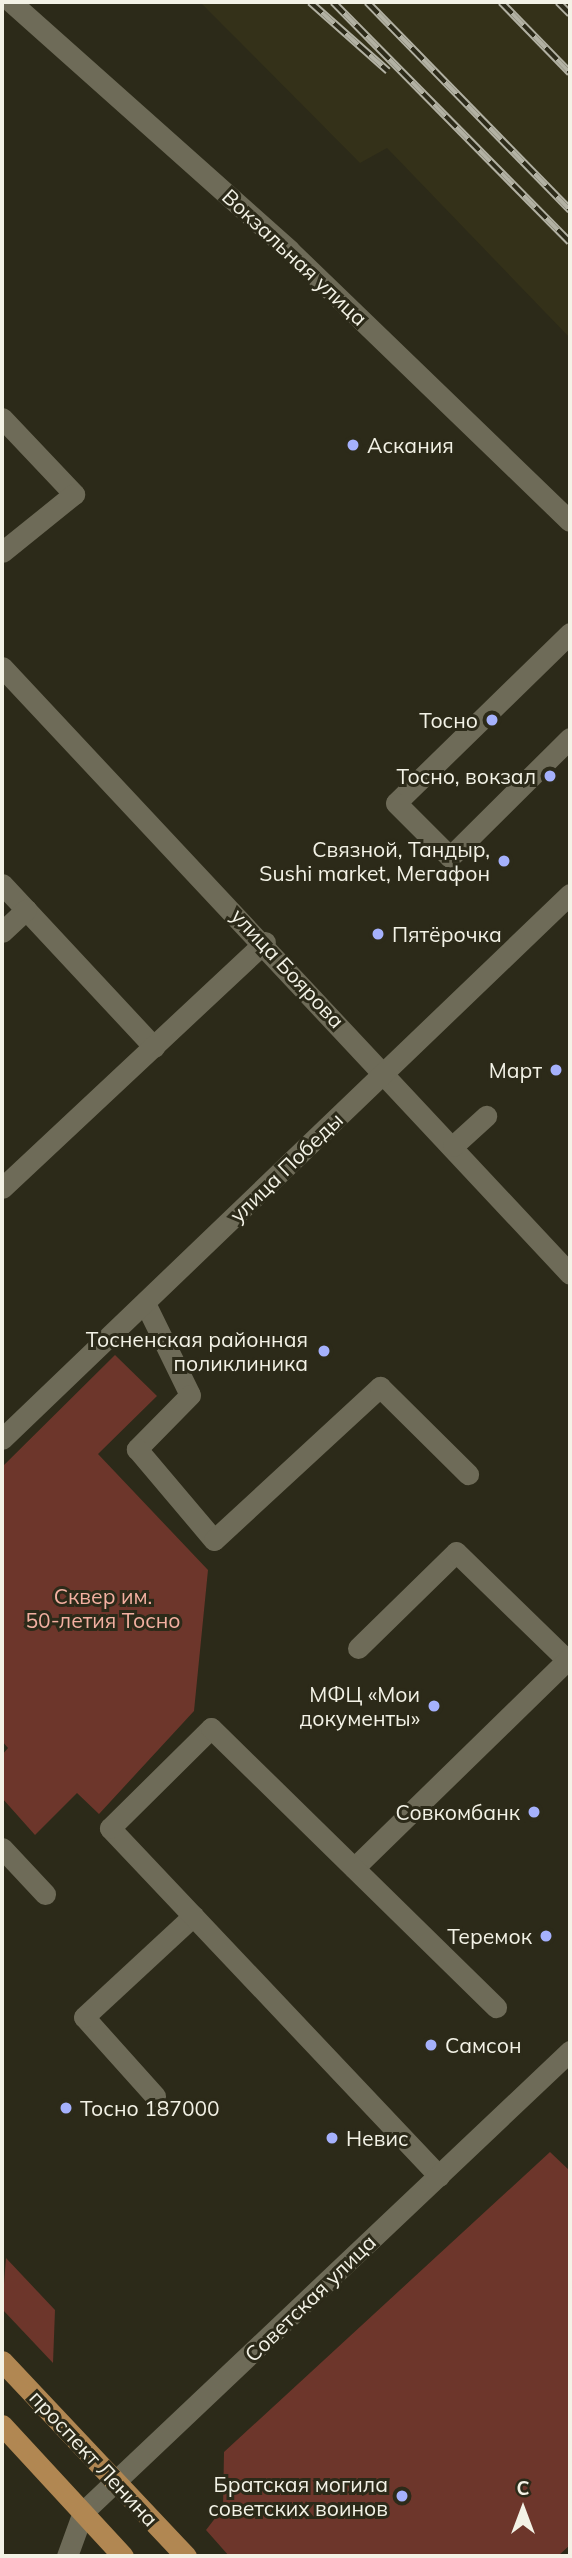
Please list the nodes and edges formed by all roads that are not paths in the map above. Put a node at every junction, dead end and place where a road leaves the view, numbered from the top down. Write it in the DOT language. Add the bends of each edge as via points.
graph roads {
  1 [pos="10,2"];
  2 [pos="2,418"];
  3 [pos="570,521"];
  4 [pos="2,552"];
  5 [pos="567,643"];
  6 [pos="2,667"];
  7 [pos="570,738"];
  8 [pos="2,884"];
  9 [pos="570,894"];
  10 [pos="26,910"];
  11 [pos="2,932"];
  12 [pos="265,942"];
  13 [pos="154,1047"];
  14 [pos="385,1072"];
  15 [pos="486,1116"];
  16 [pos="453,1146"];
  17 [pos="2,1188"];
  18 [pos="570,1274"];
  19 [pos="145,1303"];
  20 [pos="2,1439"];
  21 [pos="468,1474"];
  22 [pos="358,1648"];
  23 [pos="569,1658"];
  24 [pos="2,1848"];
  25 [pos="354,1868"];
  26 [pos="45,1894"];
  27 [pos="192,1916"];
  28 [pos="496,2007"];
  29 [pos="570,2051"];
  30 [pos="155,2096"];
  31 [pos="439,2176"];
  32 [pos="2,2361"];
  33 [pos="2,2425"];
  34 [pos="117,2482"];
  35 [pos="83,2512"];
  36 [pos="67,2556"];
  37 [pos="124,2556"];
  38 [pos="186,2556"];
  1 -- 3 [label="street, Вокзальная улица" via="289,250"];
  2 -- 4 [label="street" via="74,494"];
  5 -- 7 [label="street" via="396,803 450,857"];
  6 -- 12 [label="street, улица Боярова"];
  8 -- 10 [label="street"];
  9 -- 14 [label="street, улица Победы"];
  10 -- 11 [label="street"];
  10 -- 13 [label="street"];
  12 -- 13 [label="street"];
  12 -- 14 [label="street, улица Боярова"];
  13 -- 17 [label="street"];
  14 -- 16 [label="street, улица Боярова"];
  14 -- 19 [label="street, улица Победы"];
  15 -- 16 [label="street"];
  16 -- 18 [label="street, улица Боярова"];
  19 -- 20 [label="street, улица Победы"];
  19 -- 21 [label="street" via="190,1395 137,1449 214,1540 380,1387"];
  22 -- 23 [label="street" via="456,1552"];
  23 -- 25 [label="street"];
  24 -- 26 [label="street"];
  25 -- 27 [label="street" via="211,1728 110,1828"];
  25 -- 28 [label="street"];
  27 -- 30 [label="street" via="84,2017"];
  27 -- 31 [label="street"];
  29 -- 31 [label="street, Советская улица"];
  31 -- 34 [label="street, Советская улица"];
  32 -- 34 [label="main road, проспект Ленина"];
  33 -- 35 [label="main road"];
  34 -- 35 [label="street, Советская улица"];
  34 -- 38 [label="main road, проспект Ленина"];
  35 -- 36 [label="street, Советская улица"];
  35 -- 37 [label="main road"];
}
